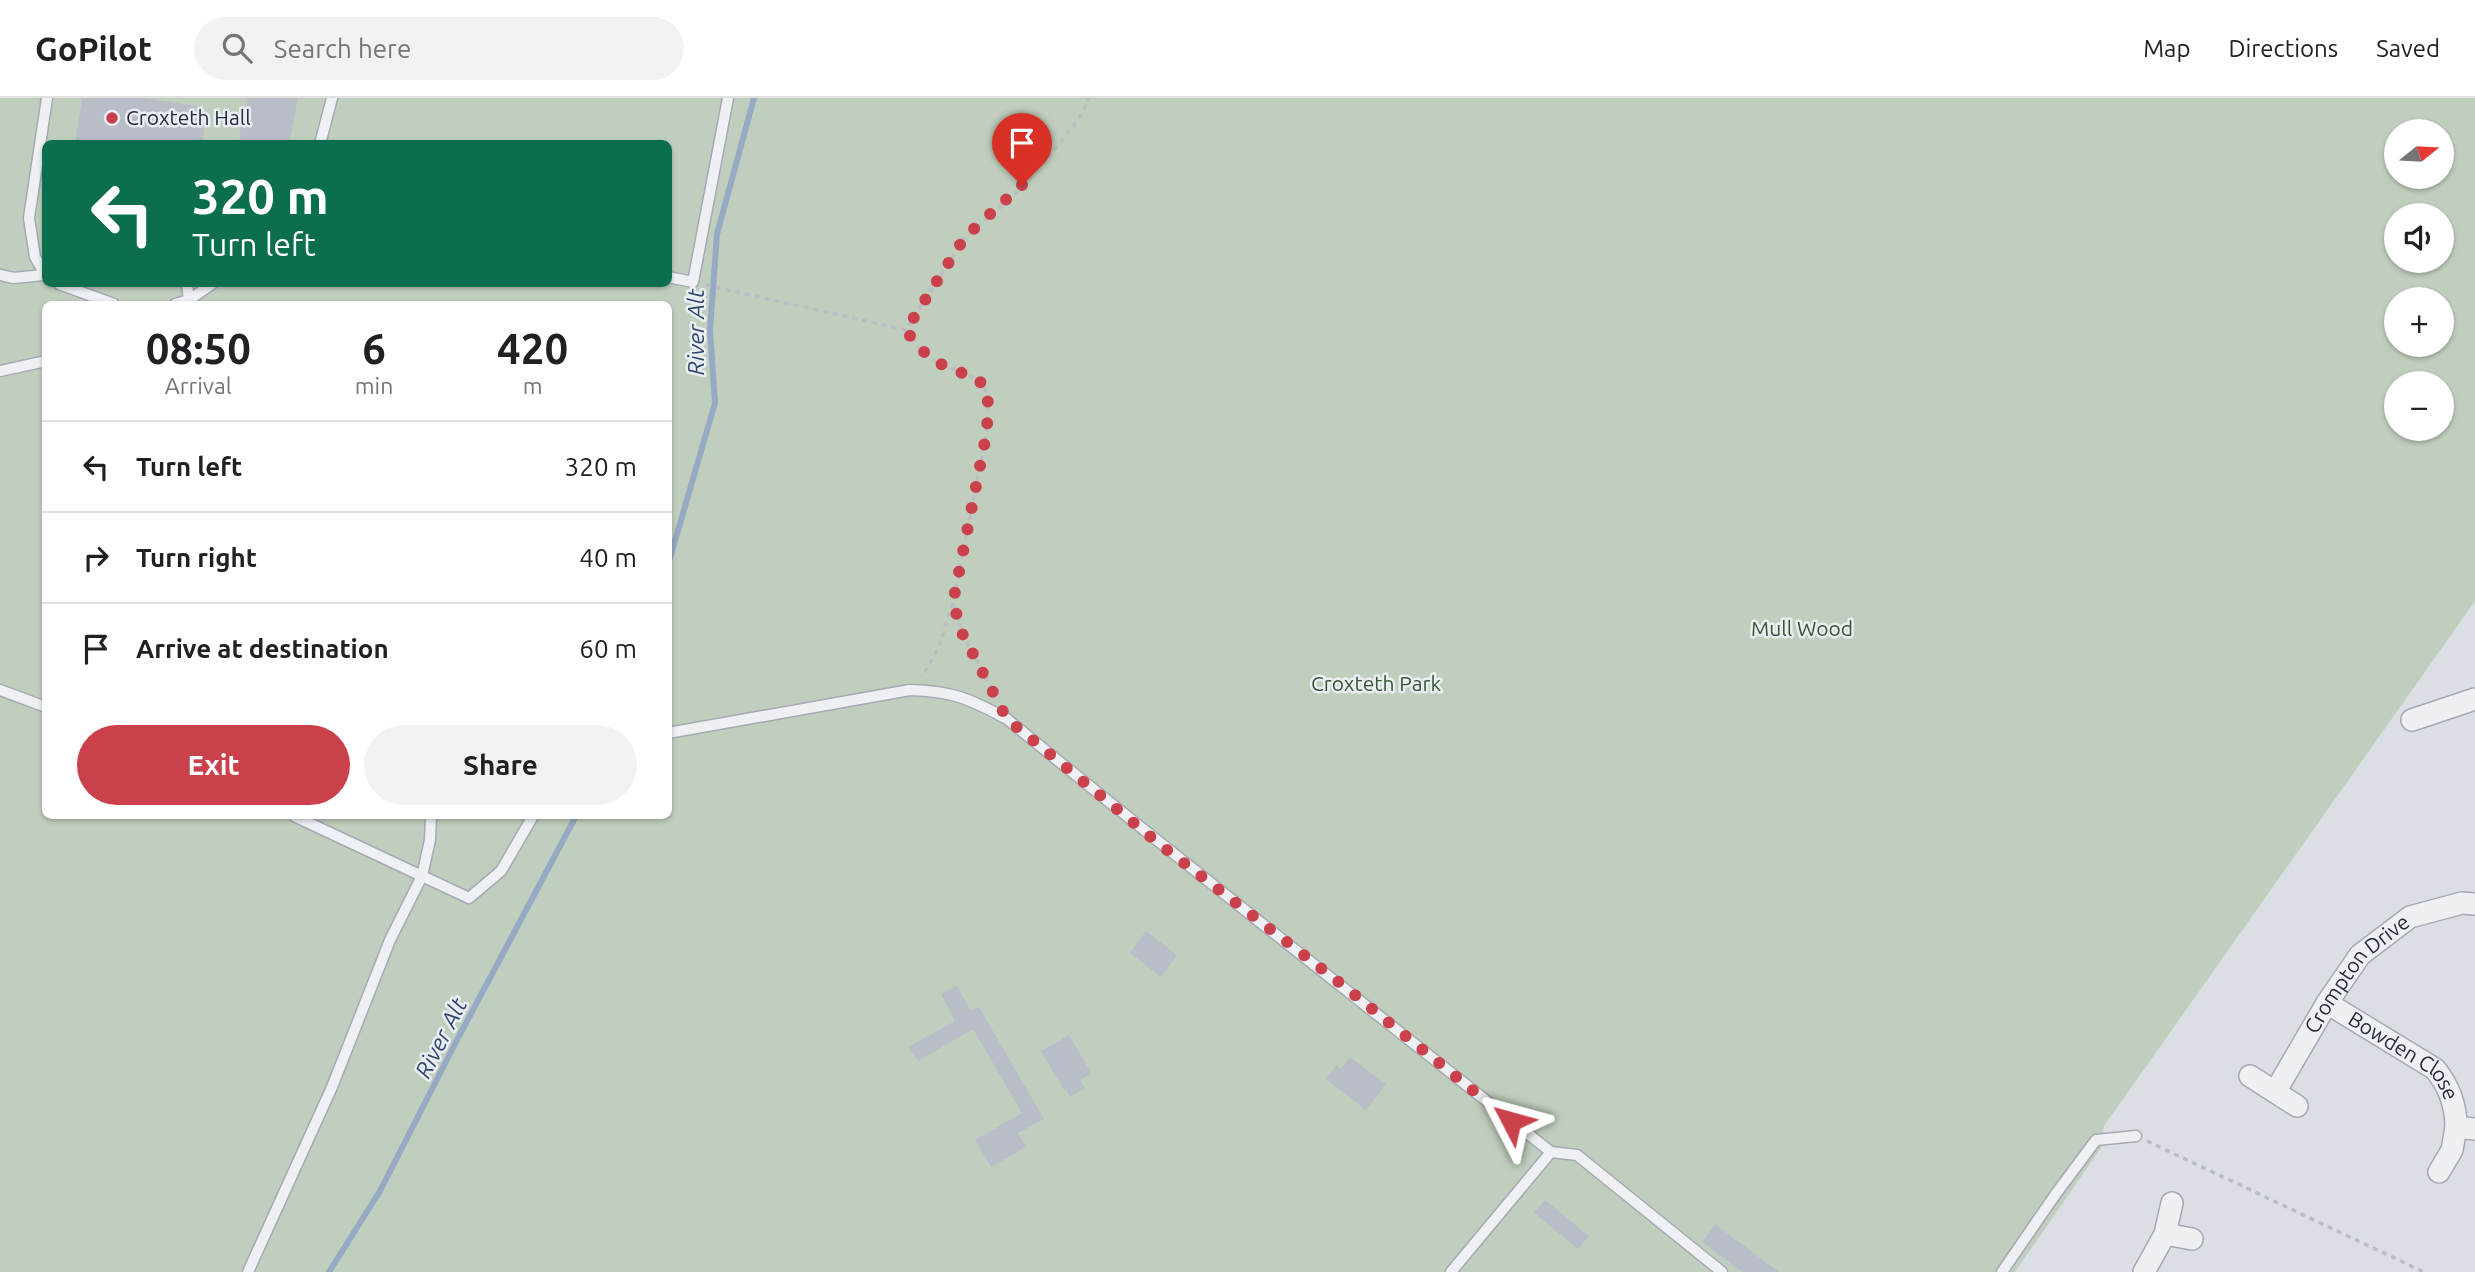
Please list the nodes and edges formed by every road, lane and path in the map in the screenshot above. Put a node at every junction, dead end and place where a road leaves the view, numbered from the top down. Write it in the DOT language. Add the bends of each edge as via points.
graph roads {
  1 [pos="47,98"];
  2 [pos="332,98"];
  3 [pos="728,98"];
  4 [pos="1089,98"];
  5 [pos="321,140"];
  6 [pos="42,271"];
  7 [pos="0,275"];
  8 [pos="42,275"];
  9 [pos="672,278"];
  10 [pos="706,285"];
  11 [pos="67,287"];
  12 [pos="208,287"];
  13 [pos="106,301"];
  14 [pos="191,301"];
  15 [pos="906,330"];
  16 [pos="42,362"];
  17 [pos="0,371"];
  18 [pos="953,602"];
  19 [pos="0,690"];
  20 [pos="910,690"];
  21 [pos="2475,699"];
  22 [pos="42,706"];
  23 [pos="1007,719"];
  24 [pos="2412,720"];
  25 [pos="672,732"];
  26 [pos="300,819"];
  27 [pos="431,819"];
  28 [pos="531,819"];
  29 [pos="422,876"];
  30 [pos="2475,904"];
  31 [pos="2327,1003"];
  32 [pos="2250,1076"];
  33 [pos="2275,1092"];
  34 [pos="2297,1106"];
  35 [pos="2466,1128"];
  36 [pos="2136,1136"];
  37 [pos="1551,1152"];
  38 [pos="2439,1172"];
  39 [pos="2172,1203"];
  40 [pos="2165,1234"];
  41 [pos="2192,1239"];
  42 [pos="248,1272"];
  43 [pos="1451,1272"];
  44 [pos="1722,1272"];
  45 [pos="2002,1272"];
  46 [pos="2144,1272"];
  47 [pos="2424,1272"];
  1 -- 6 [label="lane" via="29,218"];
  2 -- 5 [label="lane"];
  3 -- 9 [label="lane" via="693,282"];
  4 -- 15 [label="path" via="1051,154 1008,201 965,237"];
  7 -- 8 [label="lane"];
  10 -- 15 [label="path"];
  11 -- 13 [label="lane"];
  12 -- 14 [label="lane"];
  15 -- 18 [label="path" via="936,362 979,380 988,394 987,431"];
  16 -- 17 [label="lane"];
  18 -- 20 [label="path" via="938,649 926,673"];
  18 -- 23 [label="path" via="962,633"];
  19 -- 22 [label="lane"];
  20 -- 23 [label="lane" via="960,696"];
  20 -- 25 [label="lane"];
  21 -- 24 [label="street"];
  23 -- 37 [label="lane"];
  26 -- 29 [label="lane"];
  27 -- 29 [label="lane"];
  28 -- 29 [label="lane" via="501,871 468,898"];
  29 -- 42 [label="lane" via="390,940 332,1087"];
  30 -- 31 [label="street, Crompton Drive" via="2462,903 2410,918 2360,955"];
  31 -- 33 [label="street, Crompton Drive"];
  31 -- 35 [label="street, Bowden Close" via="2434,1069 2444,1080"];
  32 -- 33 [label="street"];
  33 -- 34 [label="street"];
  35 -- 38 [label="street, Bowden Close"];
  36 -- 45 [label="lane" via="2096,1140"];
  36 -- 47 [label="path"];
  37 -- 43 [label="lane"];
  37 -- 44 [label="lane" via="1577,1155"];
  39 -- 40 [label="street"];
  40 -- 41 [label="street"];
  40 -- 46 [label="street"];
}
